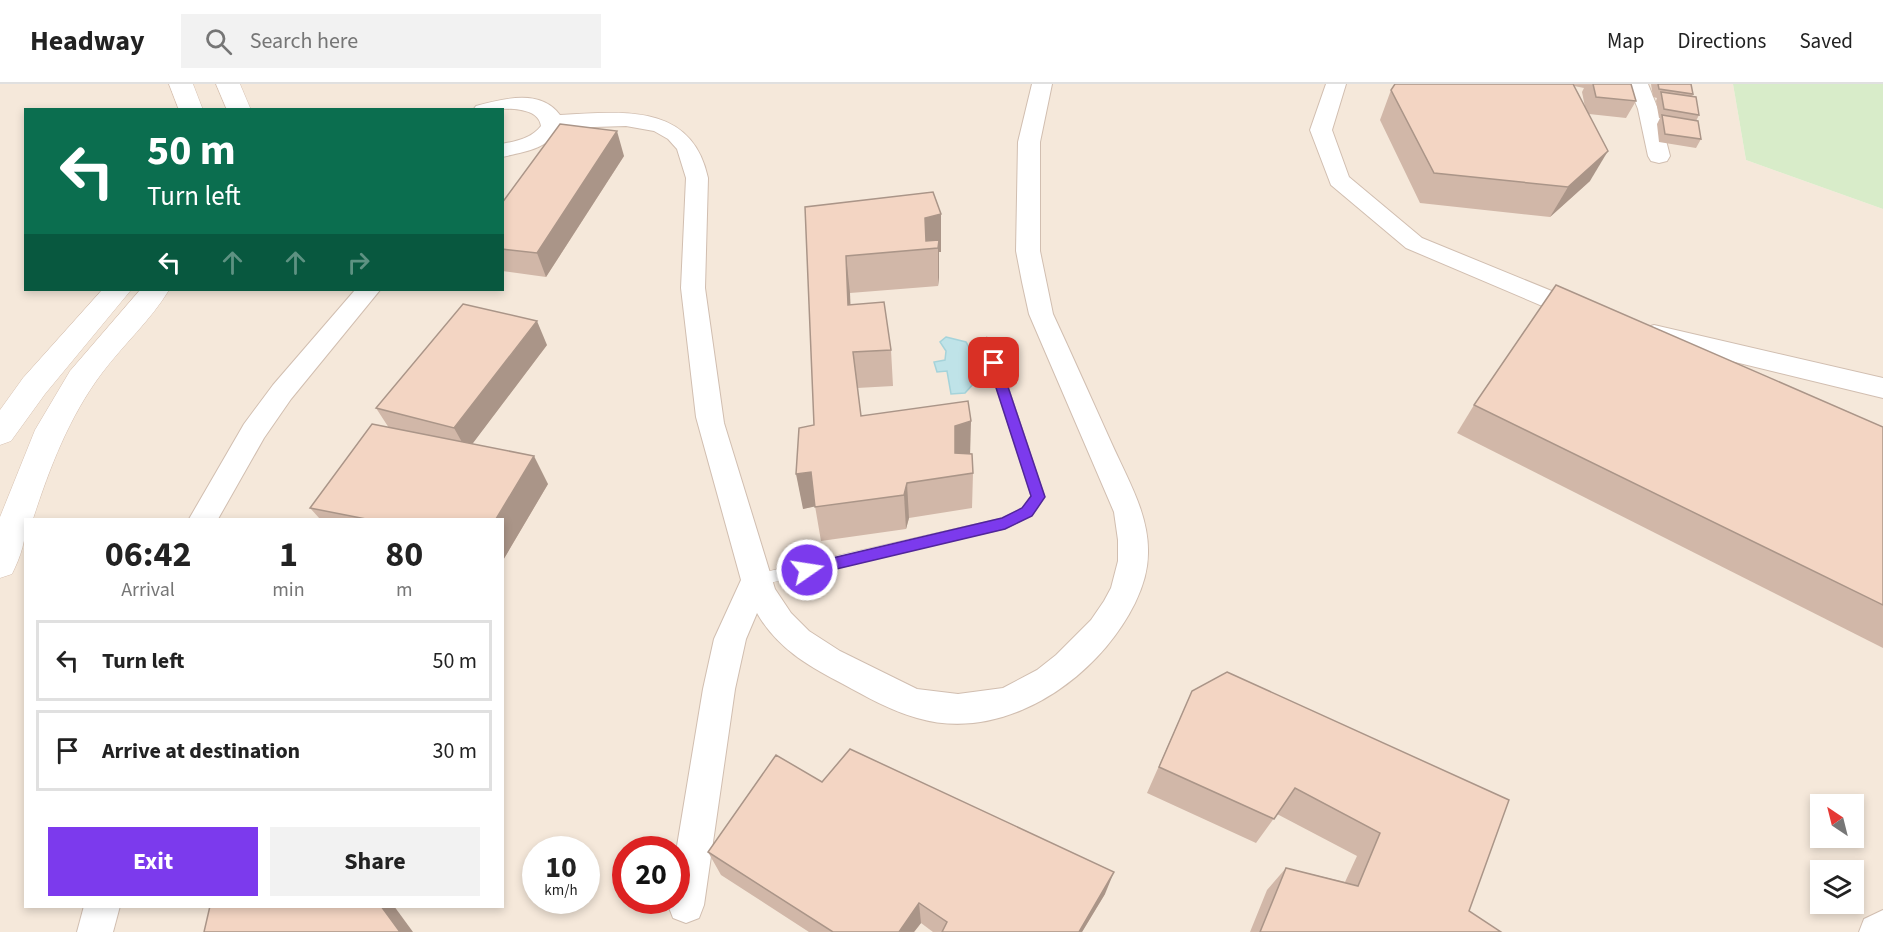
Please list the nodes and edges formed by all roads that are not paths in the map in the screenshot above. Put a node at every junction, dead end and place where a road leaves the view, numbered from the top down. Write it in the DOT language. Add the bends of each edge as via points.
graph roads {
  1 [pos="181,84"];
  2 [pos="228,84"];
  3 [pos="486,84"];
  4 [pos="1042,84"];
  5 [pos="1336,84"];
  6 [pos="1638,84"];
  7 [pos="489,107"];
  8 [pos="190,108"];
  9 [pos="238,108"];
  10 [pos="553,122"];
  11 [pos="504,152"];
  12 [pos="1659,156"];
  13 [pos="116,291"];
  14 [pos="154,291"];
  15 [pos="367,291"];
  16 [pos="1602,320"];
  17 [pos="1635,329"];
  18 [pos="987,341"];
  19 [pos="1883,388"];
  20 [pos="0,434"];
  21 [pos="204,518"];
  22 [pos="0,564"];
  23 [pos="756,580"];
  24 [pos="690,879"];
  25 [pos="101,908"];
  26 [pos="1883,928"];
  27 [pos="95,932"];
  28 [pos="1877,932"];
  1 -- 8 [label="main road"];
  2 -- 9 [label="main road"];
  3 -- 7 [label="street"];
  4 -- 23 [label="street" via="1029,142 1028,251 1034,282 1041,314 1128,512 1134,540 1132,568 1108,621 1088,648 1065,668 1008,701 979,708 941,708 911,704 798,643 771,611"];
  5 -- 16 [label="street" via="1321,130 1339,180 1414,243"];
  6 -- 12 [label="street"];
  7 -- 10 [label="street" via="529,101 547,109"];
  10 -- 11 [label="street" via="536,142"];
  10 -- 23 [label="street" via="635,120 673,133 688,147 696,172 697,195 692,284 711,425"];
  13 -- 20 [label="main road" via="34,386"];
  14 -- 22 [label="main road" via="61,410 39,456"];
  15 -- 21 [label="street" via="282,392 243,448"];
  17 -- 19 [label="street"];
  18 -- 23 [label="lane" via="1038,497 1027,512 1005,523"];
  23 -- 24 [label="street" via="730,639"];
  25 -- 27 [label="street"];
  26 -- 28 [label="street"];
}
